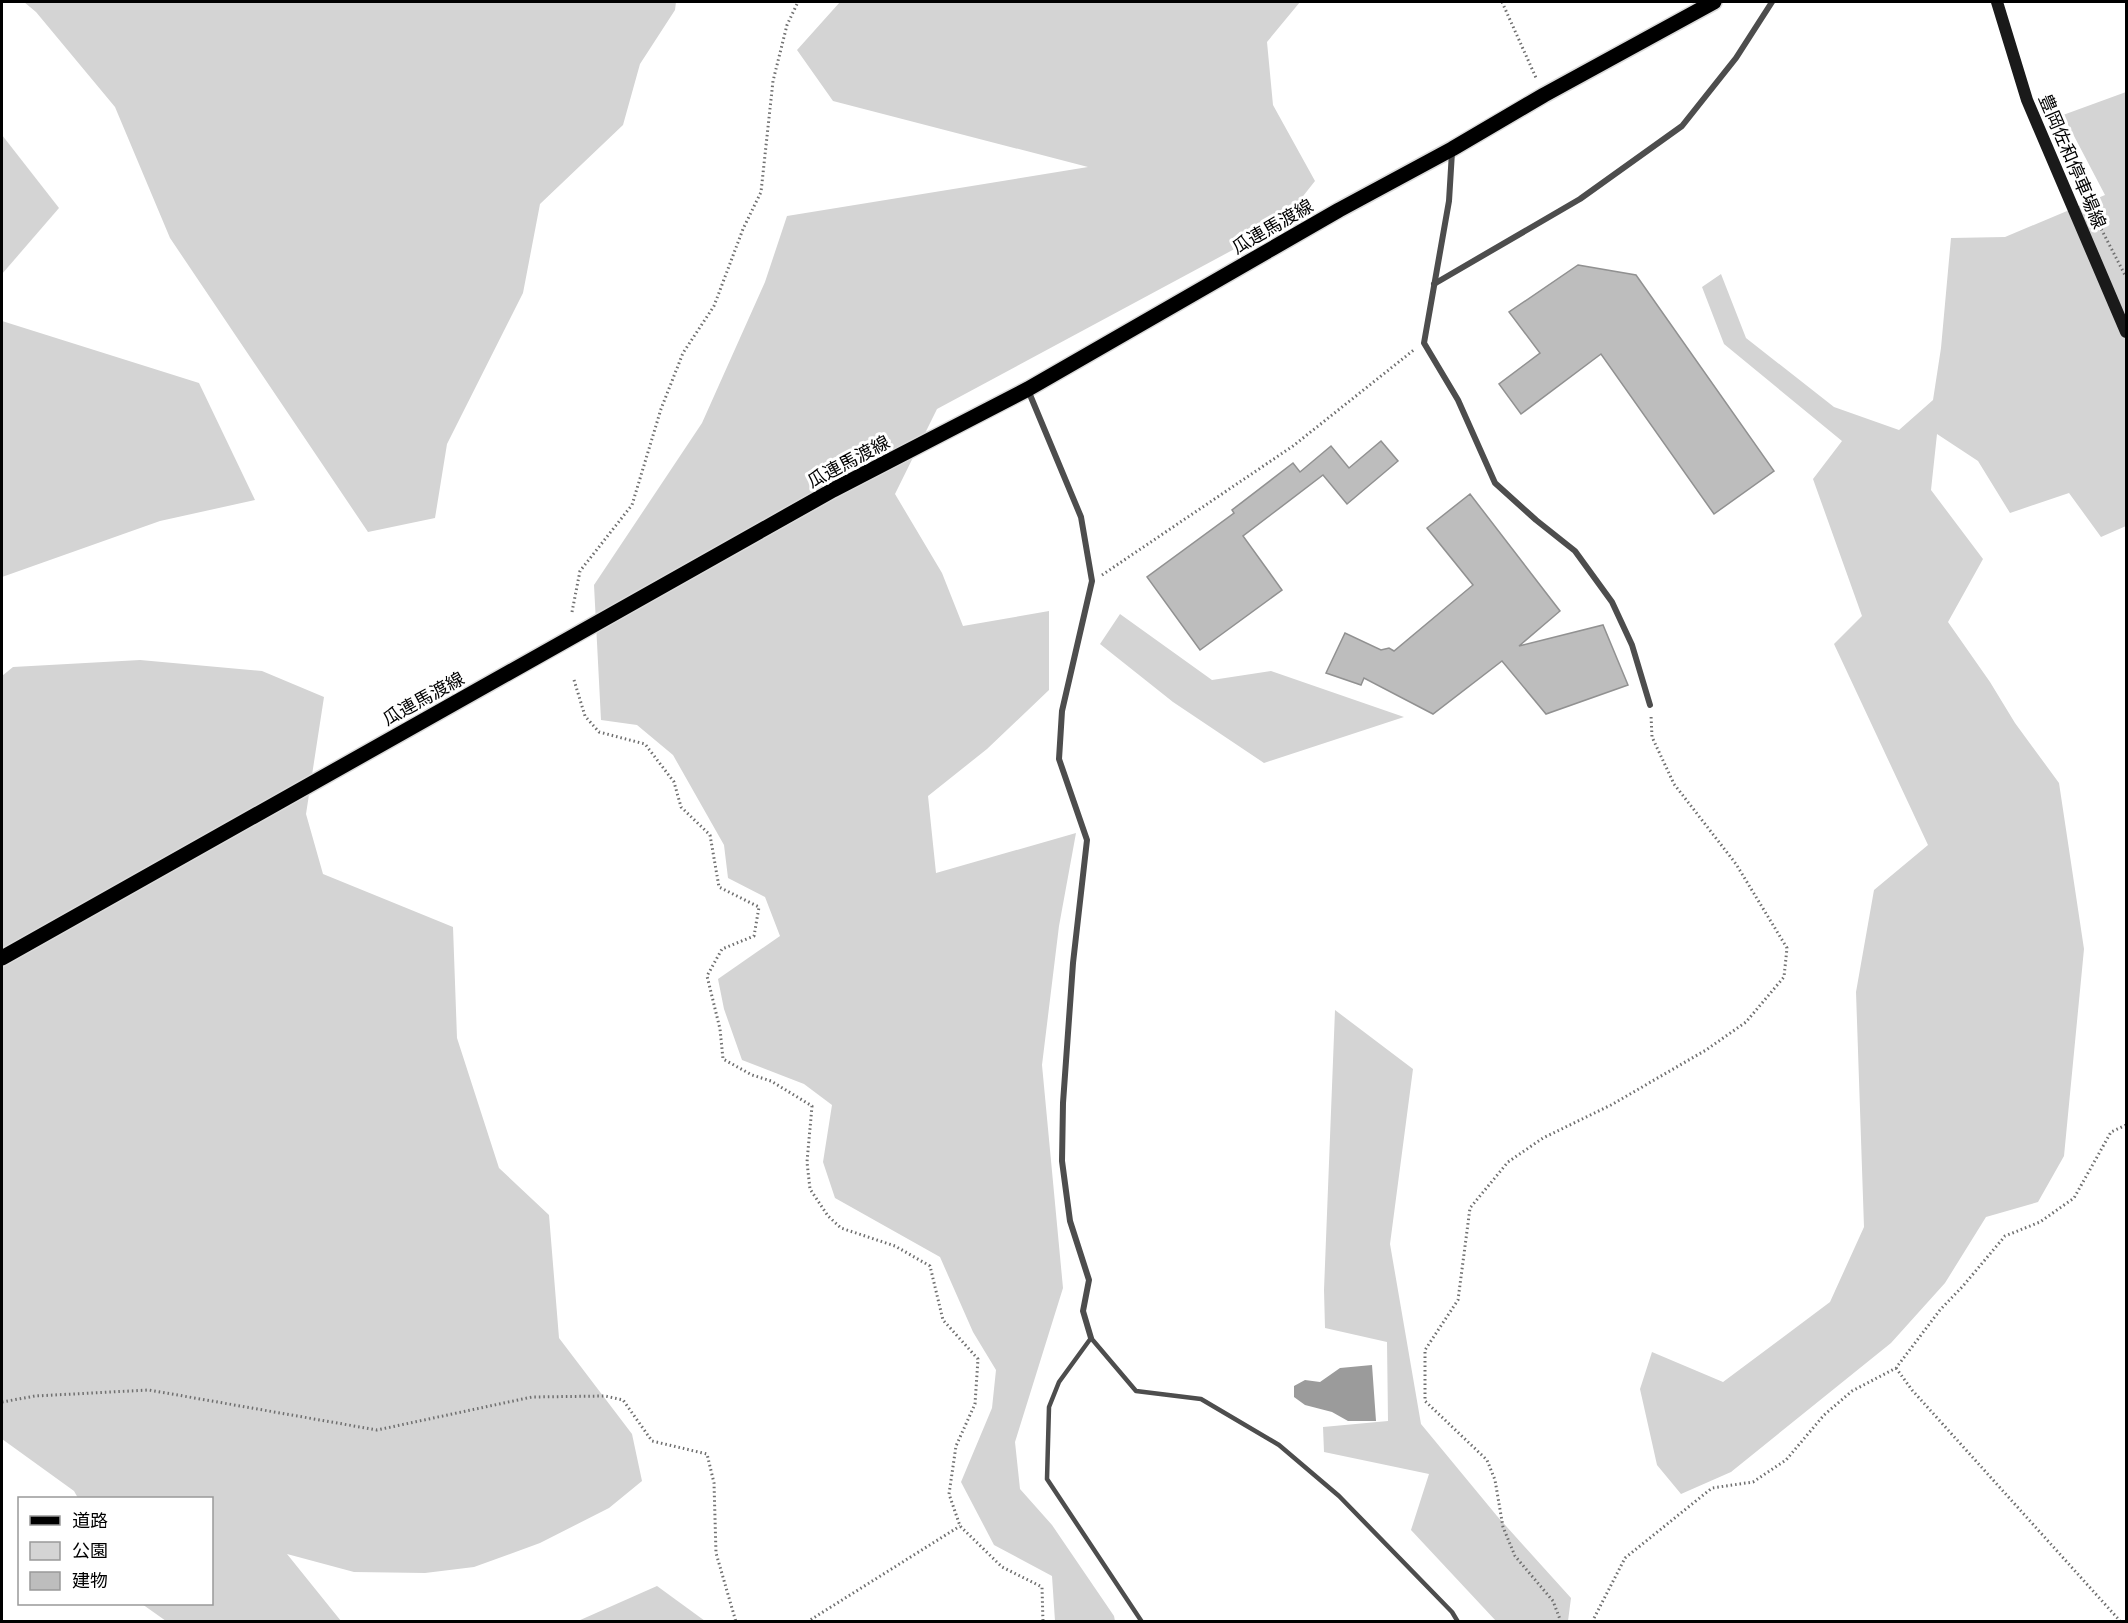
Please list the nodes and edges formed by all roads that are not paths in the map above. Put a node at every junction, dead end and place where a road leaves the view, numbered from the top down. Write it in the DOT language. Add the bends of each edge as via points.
graph roads {
  1 [pos="1714,2"];
  2 [pos="1772,2"];
  3 [pos="1996,2"];
  4 [pos="1452,149"];
  5 [pos="1434,284"];
  6 [pos="2127,332"];
  7 [pos="1028,389"];
  8 [pos="1650,705"];
  9 [pos="2,958"];
  10 [pos="1090,1338"];
  11 [pos="1142,1622"];
  12 [pos="1458,1622"];
  1 -- 4 [label="main road, 瓜連馬渡線"];
  2 -- 5 [label="street" via="1736,58 1682,126 1580,199"];
  3 -- 6 [label="main road, 豊岡佐和停車場線" via="2027,100"];
  4 -- 5 [label="street" via="1449,201"];
  4 -- 7 [label="main road, 瓜連馬渡線"];
  5 -- 8 [label="street" via="1424,342 1458,400 1495,483 1575,551 1612,602 1632,645"];
  7 -- 9 [label="main road, 瓜連馬渡線" via="833,490"];
  7 -- 10 [label="street" via="1080,517 1092,581 1062,711 1059,759 1087,840 1073,963 1062,1161 1070,1221 1089,1280 1083,1311"];
  10 -- 11 [label="lane" via="1059,1382 1049,1407 1047,1479"];
  10 -- 12 [label="lane" via="1136,1390 1201,1399 1279,1445 1339,1496"];
}
